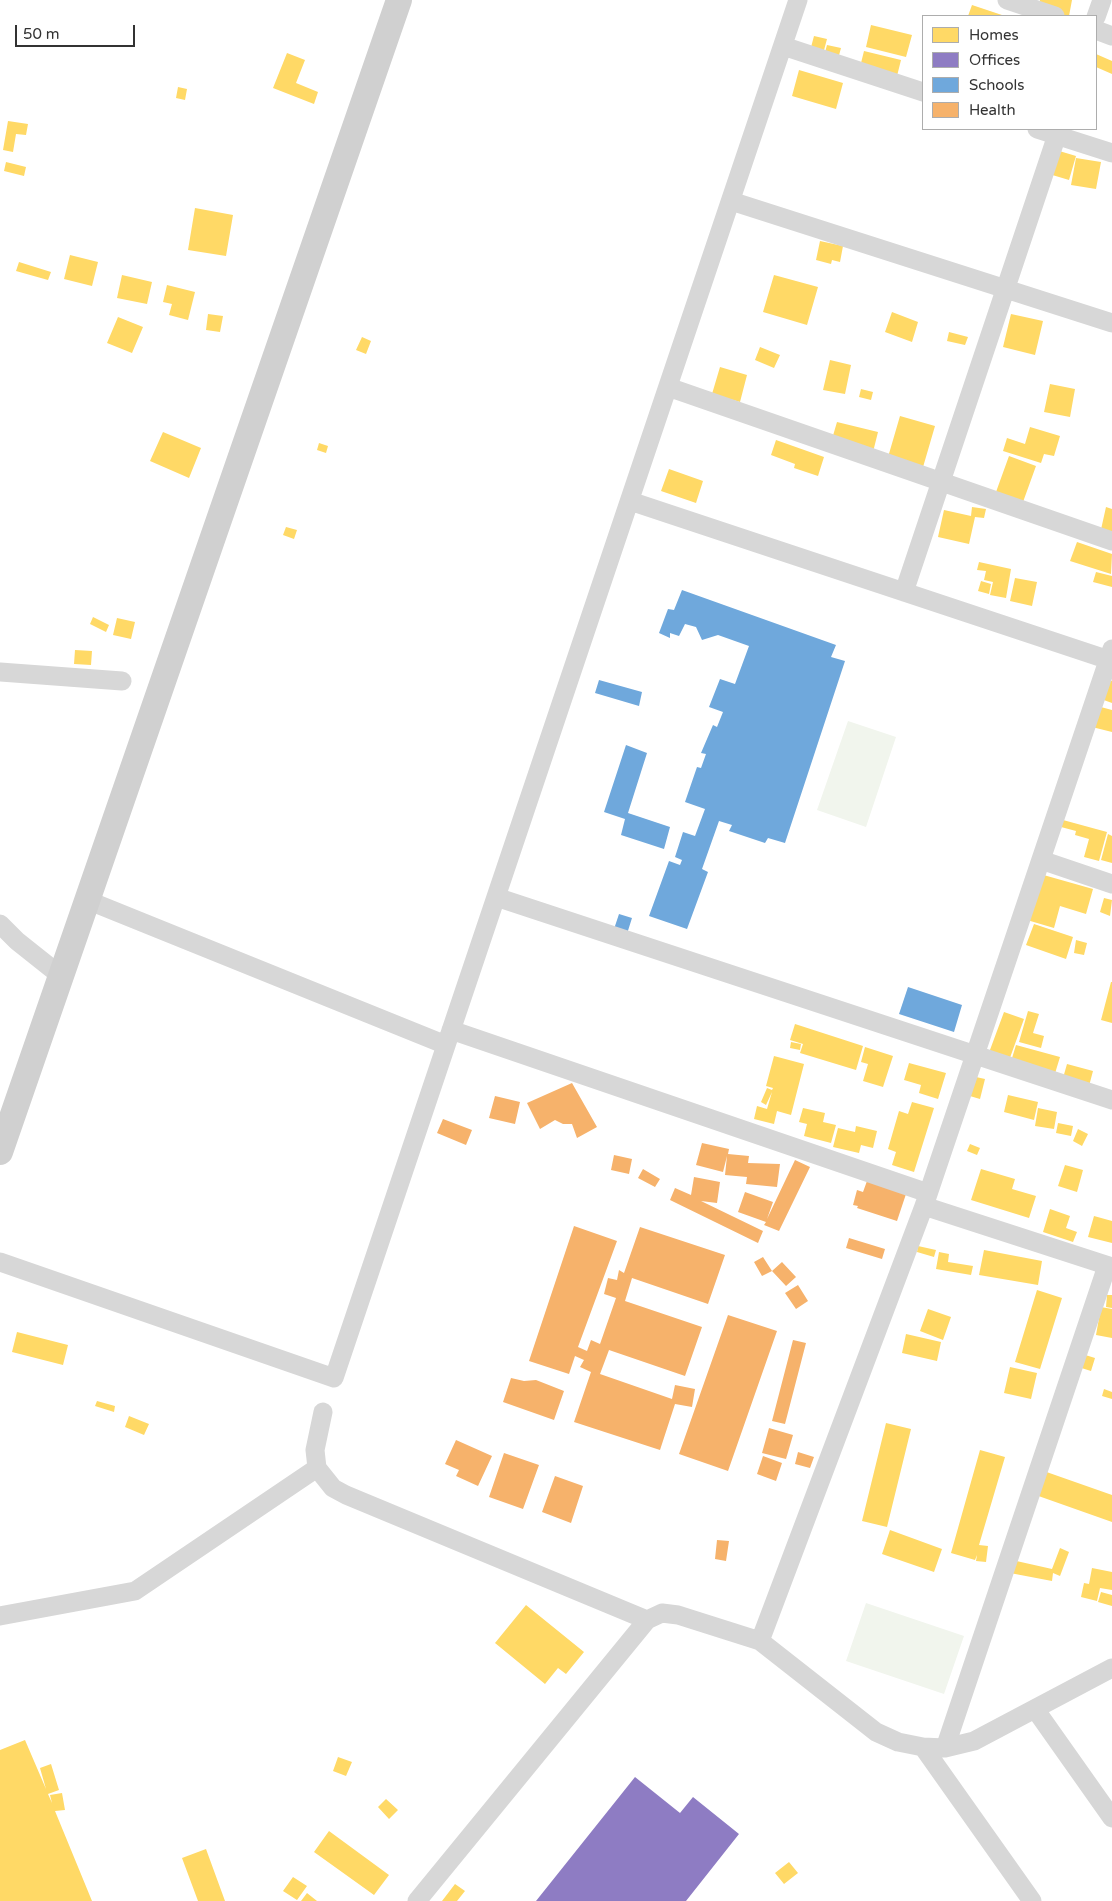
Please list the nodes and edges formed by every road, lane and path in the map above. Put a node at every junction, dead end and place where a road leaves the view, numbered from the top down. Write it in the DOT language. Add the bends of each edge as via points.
graph roads {
  1 [pos="399,0"];
  2 [pos="798,0"];
  3 [pos="1007,0"];
  4 [pos="1102,0"];
  5 [pos="1052,15"];
  6 [pos="1097,15"];
  7 [pos="1097,30"];
  8 [pos="1112,36"];
  9 [pos="783,46"];
  10 [pos="922,92"];
  11 [pos="1044,130"];
  12 [pos="1057,132"];
  13 [pos="1112,154"];
  14 [pos="731,201"];
  15 [pos="1005,289"];
  16 [pos="1112,323"];
  17 [pos="668,387"];
  18 [pos="942,481"];
  19 [pos="630,500"];
  20 [pos="1112,541"];
  21 [pos="904,592"];
  22 [pos="1111,657"];
  23 [pos="0,672"];
  24 [pos="122,681"];
  25 [pos="1041,860"];
  26 [pos="1112,884"];
  27 [pos="496,897"];
  28 [pos="87,900"];
  29 [pos="0,924"];
  30 [pos="61,976"];
  31 [pos="449,1037"];
  32 [pos="975,1055"];
  33 [pos="1112,1100"];
  34 [pos="0,1152"];
  35 [pos="926,1199"];
  36 [pos="0,1262"];
  37 [pos="1110,1267"];
  38 [pos="322,1412"];
  39 [pos="317,1468"];
  40 [pos="0,1616"];
  41 [pos="647,1620"];
  42 [pos="760,1641"];
  43 [pos="1112,1668"];
  44 [pos="1035,1709"];
  45 [pos="923,1747"];
  46 [pos="945,1748"];
  47 [pos="1112,1818"];
  48 [pos="417,1901"];
  49 [pos="1032,1901"];
  1 -- 28 [label="main road"];
  2 -- 9 [label="street"];
  3 -- 5 [label="street"];
  4 -- 6 [label="street"];
  7 -- 8 [label="street"];
  9 -- 10 [label="street"];
  9 -- 14 [label="street"];
  11 -- 12 [label="street"];
  12 -- 13 [label="street"];
  12 -- 15 [label="street"];
  14 -- 15 [label="street"];
  14 -- 17 [label="street"];
  15 -- 16 [label="street"];
  15 -- 18 [label="street"];
  17 -- 18 [label="street"];
  17 -- 19 [label="street"];
  18 -- 20 [label="street"];
  18 -- 21 [label="street"];
  19 -- 21 [label="street"];
  19 -- 27 [label="street"];
  21 -- 22 [label="street"];
  22 -- 25 [label="street"];
  23 -- 24 [label="street"];
  25 -- 26 [label="street"];
  25 -- 32 [label="street"];
  27 -- 31 [label="street"];
  27 -- 32 [label="street"];
  28 -- 30 [label="main road"];
  28 -- 31 [label="street"];
  29 -- 30 [label="street"];
  30 -- 34 [label="main road"];
  31 -- 35 [label="street"];
  31 -- 36 [label="street" via="334,1378"];
  32 -- 33 [label="street"];
  32 -- 35 [label="street"];
  35 -- 37 [label="street"];
  35 -- 42 [label="street"];
  37 -- 46 [label="street"];
  38 -- 39 [label="street" via="315,1450"];
  39 -- 40 [label="street" via="135,1591"];
  39 -- 41 [label="street" via="333,1488 346,1495"];
  41 -- 42 [label="street" via="662,1613 678,1615"];
  41 -- 48 [label="street"];
  42 -- 45 [label="street" via="876,1732 898,1742"];
  43 -- 44 [label="street"];
  44 -- 46 [label="street" via="974,1742"];
  44 -- 47 [label="street"];
  45 -- 46 [label="street"];
  45 -- 49 [label="street"];
}
